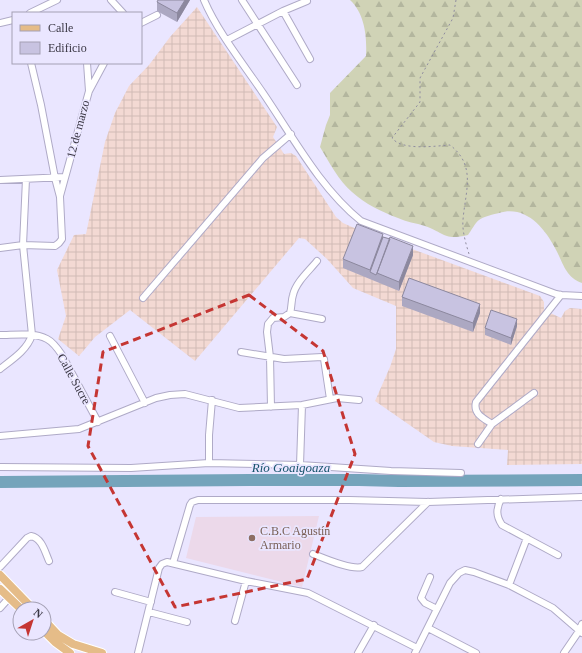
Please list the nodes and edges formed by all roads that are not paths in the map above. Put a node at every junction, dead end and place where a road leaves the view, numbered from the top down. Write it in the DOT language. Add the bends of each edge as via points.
graph roads {
  1 [pos="57,0"];
  2 [pos="112,0"];
  3 [pos="204,0"];
  4 [pos="242,0"];
  5 [pos="307,1"];
  6 [pos="283,11"];
  7 [pos="32,12"];
  8 [pos="122,12"];
  9 [pos="157,15"];
  10 [pos="12,20"];
  11 [pos="142,22"];
  12 [pos="0,23"];
  13 [pos="257,24"];
  14 [pos="227,40"];
  15 [pos="310,59"];
  16 [pos="31,64"];
  17 [pos="86,64"];
  18 [pos="103,64"];
  19 [pos="297,84"];
  20 [pos="89,91"];
  21 [pos="291,134"];
  22 [pos="55,178"];
  23 [pos="65,178"];
  24 [pos="26,179"];
  25 [pos="0,180"];
  26 [pos="60,197"];
  27 [pos="23,245"];
  28 [pos="0,248"];
  29 [pos="317,261"];
  30 [pos="561,295"];
  31 [pos="582,296"];
  32 [pos="143,298"];
  33 [pos="290,313"];
  34 [pos="322,319"];
  35 [pos="32,335"];
  36 [pos="0,336"];
  37 [pos="110,336"];
  38 [pos="241,352"];
  39 [pos="270,357"];
  40 [pos="0,369"];
  41 [pos="534,393"];
  42 [pos="330,399"];
  43 [pos="212,400"];
  44 [pos="359,400"];
  45 [pos="146,403"];
  46 [pos="302,405"];
  47 [pos="271,408"];
  48 [pos="98,422"];
  49 [pos="492,424"];
  50 [pos="0,436"];
  51 [pos="478,444"];
  52 [pos="209,463"];
  53 [pos="300,466"];
  54 [pos="0,467"];
  55 [pos="461,473"];
  56 [pos="582,497"];
  57 [pos="501,499"];
  58 [pos="428,502"];
  59 [pos="526,538"];
  60 [pos="313,554"];
  61 [pos="558,555"];
  62 [pos="49,561"];
  63 [pos="173,562"];
  64 [pos="0,567"];
  65 [pos="0,575"];
  66 [pos="430,576"];
  67 [pos="246,581"];
  68 [pos="509,585"];
  69 [pos="0,589"];
  70 [pos="116,592"];
  71 [pos="9,598"];
  72 [pos="14,601"];
  73 [pos="20,601"];
  74 [pos="151,602"];
  75 [pos="0,608"];
  76 [pos="437,609"];
  77 [pos="149,612"];
  78 [pos="235,621"];
  79 [pos="187,622"];
  80 [pos="582,624"];
  81 [pos="374,625"];
  82 [pos="428,628"];
  83 [pos="52,629"];
  84 [pos="581,632"];
  85 [pos="52,639"];
  86 [pos="416,651"];
  87 [pos="70,653"];
  88 [pos="102,653"];
  89 [pos="138,653"];
  90 [pos="358,653"];
  91 [pos="476,653"];
  92 [pos="564,653"];
  1 -- 7 [label="street"];
  2 -- 8 [label="street"];
  3 -- 14 [label="street"];
  4 -- 13 [label="street"];
  5 -- 6 [label="street"];
  6 -- 13 [label="street"];
  6 -- 15 [label="street"];
  9 -- 11 [label="street"];
  10 -- 12 [label="street"];
  13 -- 14 [label="street"];
  13 -- 19 [label="street"];
  14 -- 21 [label="street"];
  16 -- 22 [label="street"];
  17 -- 20 [label="street"];
  18 -- 20 [label="street, 12 de marzo"];
  20 -- 23 [label="street, 12 de marzo"];
  21 -- 30 [label="street" via="321,180 346,209 361,221"];
  21 -- 32 [label="street" via="263,158"];
  22 -- 23 [label="street"];
  22 -- 24 [label="street"];
  22 -- 26 [label="street"];
  23 -- 26 [label="street, 12 de marzo"];
  24 -- 25 [label="street"];
  24 -- 27 [label="street"];
  26 -- 27 [label="street" via="62,239 59,243 55,246"];
  27 -- 28 [label="street"];
  27 -- 35 [label="street"];
  29 -- 33 [label="street" via="295,290"];
  30 -- 31 [label="street"];
  30 -- 49 [label="street" via="476,402 477,414"];
  33 -- 34 [label="street"];
  33 -- 39 [label="street" via="284,317 273,318 268,324"];
  35 -- 36 [label="street, Calle Sucre"];
  35 -- 40 [label="street" via="23,350"];
  35 -- 48 [label="street, Calle Sucre" via="47,339 58,350"];
  37 -- 45 [label="street"];
  38 -- 39 [label="street"];
  39 -- 42 [label="street" via="322,357"];
  39 -- 47 [label="street"];
  41 -- 49 [label="street"];
  42 -- 44 [label="street"];
  42 -- 46 [label="street"];
  43 -- 45 [label="street" via="185,394 156,398"];
  43 -- 47 [label="street" via="240,408"];
  43 -- 52 [label="street"];
  45 -- 48 [label="street"];
  46 -- 47 [label="street"];
  46 -- 53 [label="street"];
  48 -- 50 [label="street" via="79,429"];
  49 -- 51 [label="street"];
  52 -- 53 [label="street"];
  52 -- 54 [label="street" via="131,468"];
  53 -- 55 [label="street"];
  56 -- 57 [label="street"];
  57 -- 58 [label="street"];
  57 -- 59 [label="street" via="497,507 498,520 502,525"];
  58 -- 60 [label="street" via="362,567 349,566"];
  58 -- 63 [label="street" via="198,500 190,505"];
  59 -- 61 [label="street"];
  59 -- 68 [label="street"];
  62 -- 64 [label="street" via="41,543 31,536"];
  63 -- 67 [label="street"];
  63 -- 74 [label="street" via="164,563 160,568"];
  65 -- 73 [label="main road"];
  66 -- 76 [label="street" via="422,598 425,603"];
  67 -- 78 [label="street"];
  67 -- 81 [label="street" via="308,593"];
  68 -- 76 [label="street" via="469,570 462,571 450,583"];
  68 -- 84 [label="street" via="553,608"];
  69 -- 71 [label="main road"];
  70 -- 74 [label="street"];
  71 -- 72 [label="main road"];
  71 -- 75 [label="street"];
  74 -- 77 [label="street"];
  76 -- 82 [label="street"];
  77 -- 79 [label="street"];
  77 -- 89 [label="street"];
  80 -- 84 [label="street"];
  81 -- 86 [label="street"];
  81 -- 90 [label="street"];
  82 -- 86 [label="street"];
  82 -- 91 [label="street"];
  83 -- 88 [label="main road" via="73,644"];
  84 -- 92 [label="street"];
  85 -- 87 [label="main road"];
}
